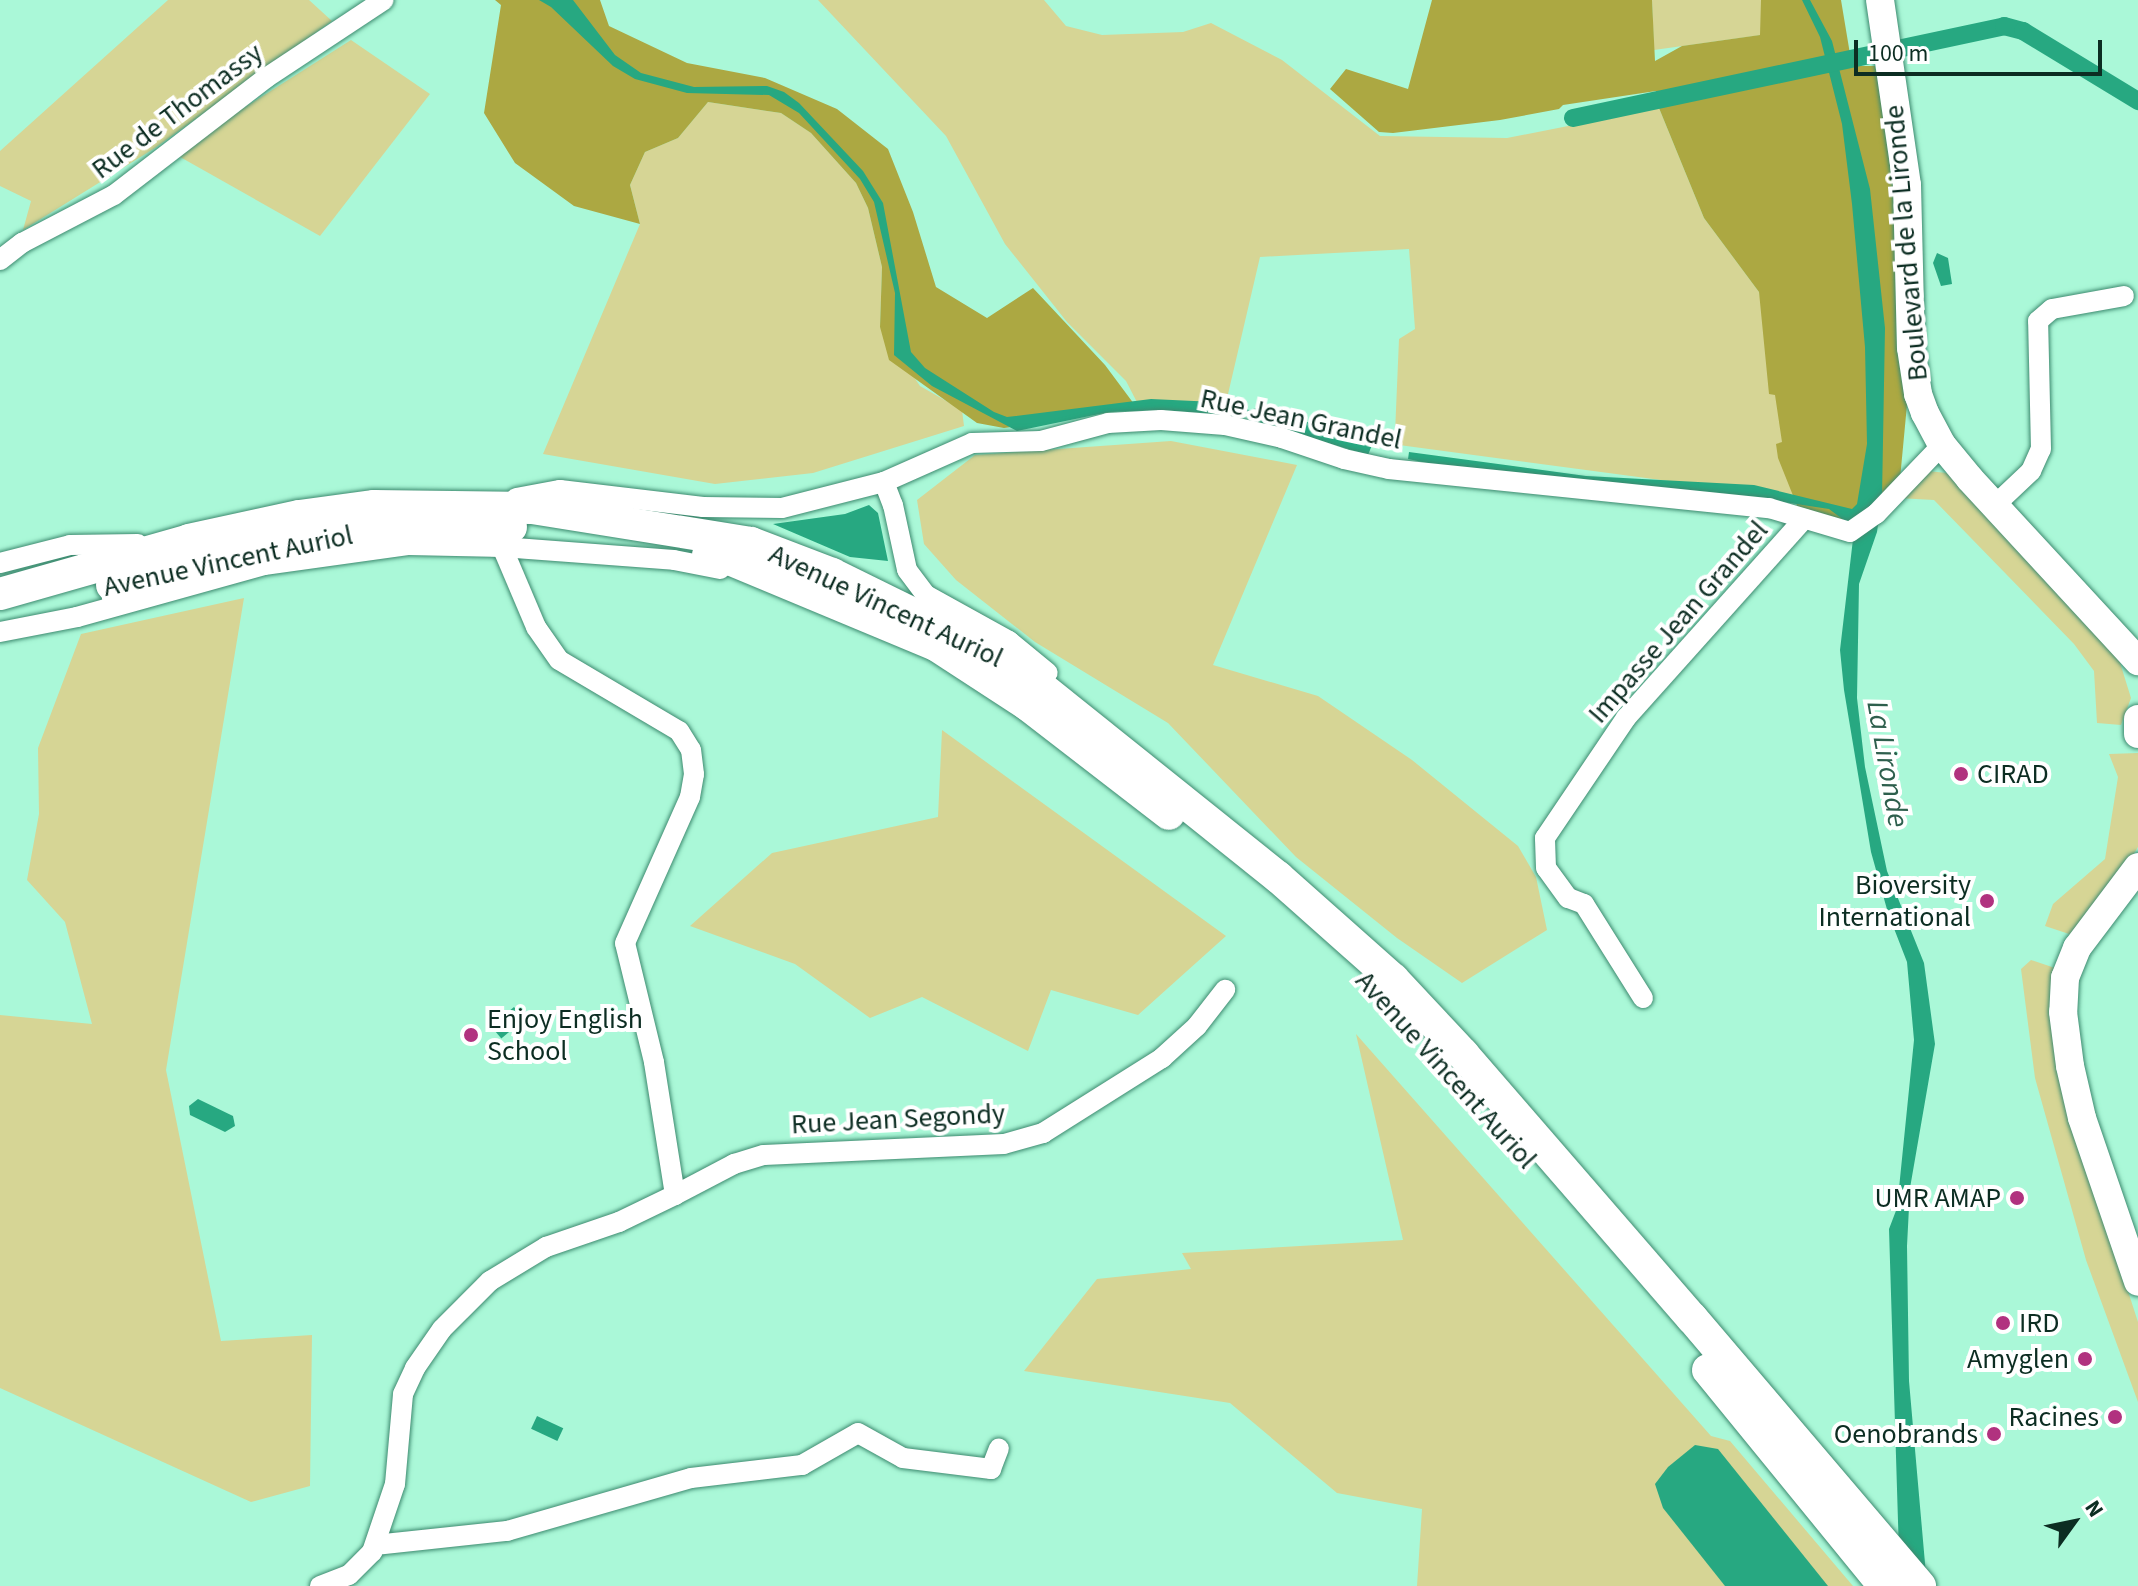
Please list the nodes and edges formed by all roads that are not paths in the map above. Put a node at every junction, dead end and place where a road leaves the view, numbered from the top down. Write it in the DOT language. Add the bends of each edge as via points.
graph roads {
  1 [pos="384,0"];
  2 [pos="1880,0"];
  3 [pos="0,260"];
  4 [pos="2124,296"];
  5 [pos="1942,445"];
  6 [pos="884,482"];
  7 [pos="480,505"];
  8 [pos="1994,506"];
  9 [pos="1804,519"];
  10 [pos="186,541"];
  11 [pos="502,547"];
  12 [pos="0,563"];
  13 [pos="787,582"];
  14 [pos="0,594"];
  15 [pos="0,613"];
  16 [pos="0,632"];
  17 [pos="2133,655"];
  18 [pos="2138,680"];
  19 [pos="2138,719"];
  20 [pos="2138,734"];
  21 [pos="1205,817"];
  22 [pos="2138,867"];
  23 [pos="1225,990"];
  24 [pos="1643,998"];
  25 [pos="675,1195"];
  26 [pos="2138,1282"];
  27 [pos="999,1448"];
  28 [pos="375,1545"];
  29 [pos="1891,1565"];
  30 [pos="1928,1583"];
  31 [pos="320,1586"];
  1 -- 3 [label="street, Rue de Thomassy" via="266,78 114,195"];
  2 -- 5 [label="street, Boulevard de la Lironde" via="1904,159 1914,372 1925,413"];
  4 -- 8 [label="street" via="2052,309 2038,321 2041,449 2031,471"];
  5 -- 8 [label="street, Boulevard de la Lironde"];
  5 -- 9 [label="street, Rue Jean Grandel" via="1889,501 1850,532"];
  6 -- 7 [label="street, Rue Jean Grandel" via="782,508 703,507 560,490"];
  6 -- 9 [label="street, Rue Jean Grandel" via="972,443 1041,441 1108,423 1161,420 1225,425 1389,469 1769,508"];
  6 -- 21 [label="street, Avenue Vincent Auriol" via="907,570 926,595 1009,641 1097,714"];
  7 -- 10 [label="main road, Avenue Vincent Auriol" via="374,506"];
  7 -- 21 [label="main road, Avenue Vincent Auriol" via="532,508 751,543 832,574 1007,660"];
  8 -- 17 [label="street, Boulevard de la Lironde"];
  9 -- 24 [label="street, Impasse Jean Grandel" via="1626,718 1545,838 1546,868 1568,898 1584,904"];
  10 -- 12 [label="street, Avenue Vincent Auriol" via="70,545"];
  10 -- 14 [label="main road, Avenue Vincent Auriol"];
  11 -- 13 [label="street, Avenue Vincent Auriol" via="674,560"];
  11 -- 16 [label="street, Avenue Vincent Auriol" via="408,545 264,565 77,617"];
  11 -- 25 [label="street" via="536,627 559,660 679,731 691,750 690,797 625,943 654,1062"];
  13 -- 15 [label="main road, Avenue Vincent Auriol" via="729,559 615,538 508,527 402,529 307,539"];
  13 -- 29 [label="main road, Avenue Vincent Auriol" via="936,645 1028,705 1349,964 1431,1045 1843,1518"];
  17 -- 18 [label="street, Boulevard de la Lironde"];
  19 -- 20 [label="street"];
  21 -- 29 [label="main road, Avenue Vincent Auriol" via="1393,979 1571,1179"];
  22 -- 26 [label="street" via="2077,948 2065,978 2063,1012 2082,1118"];
  23 -- 25 [label="street, Rue Jean Segondy" via="1162,1058 1043,1133 1004,1144 764,1155 734,1164"];
  25 -- 28 [label="street, Rue Jean Segondy" via="619,1222 546,1247 490,1281 442,1329 403,1394 395,1484"];
  27 -- 28 [label="street" via="991,1469 903,1458 858,1433 802,1465 691,1478 507,1531"];
  28 -- 31 [label="street" via="349,1575"];
  29 -- 30 [label="main road"];
}
